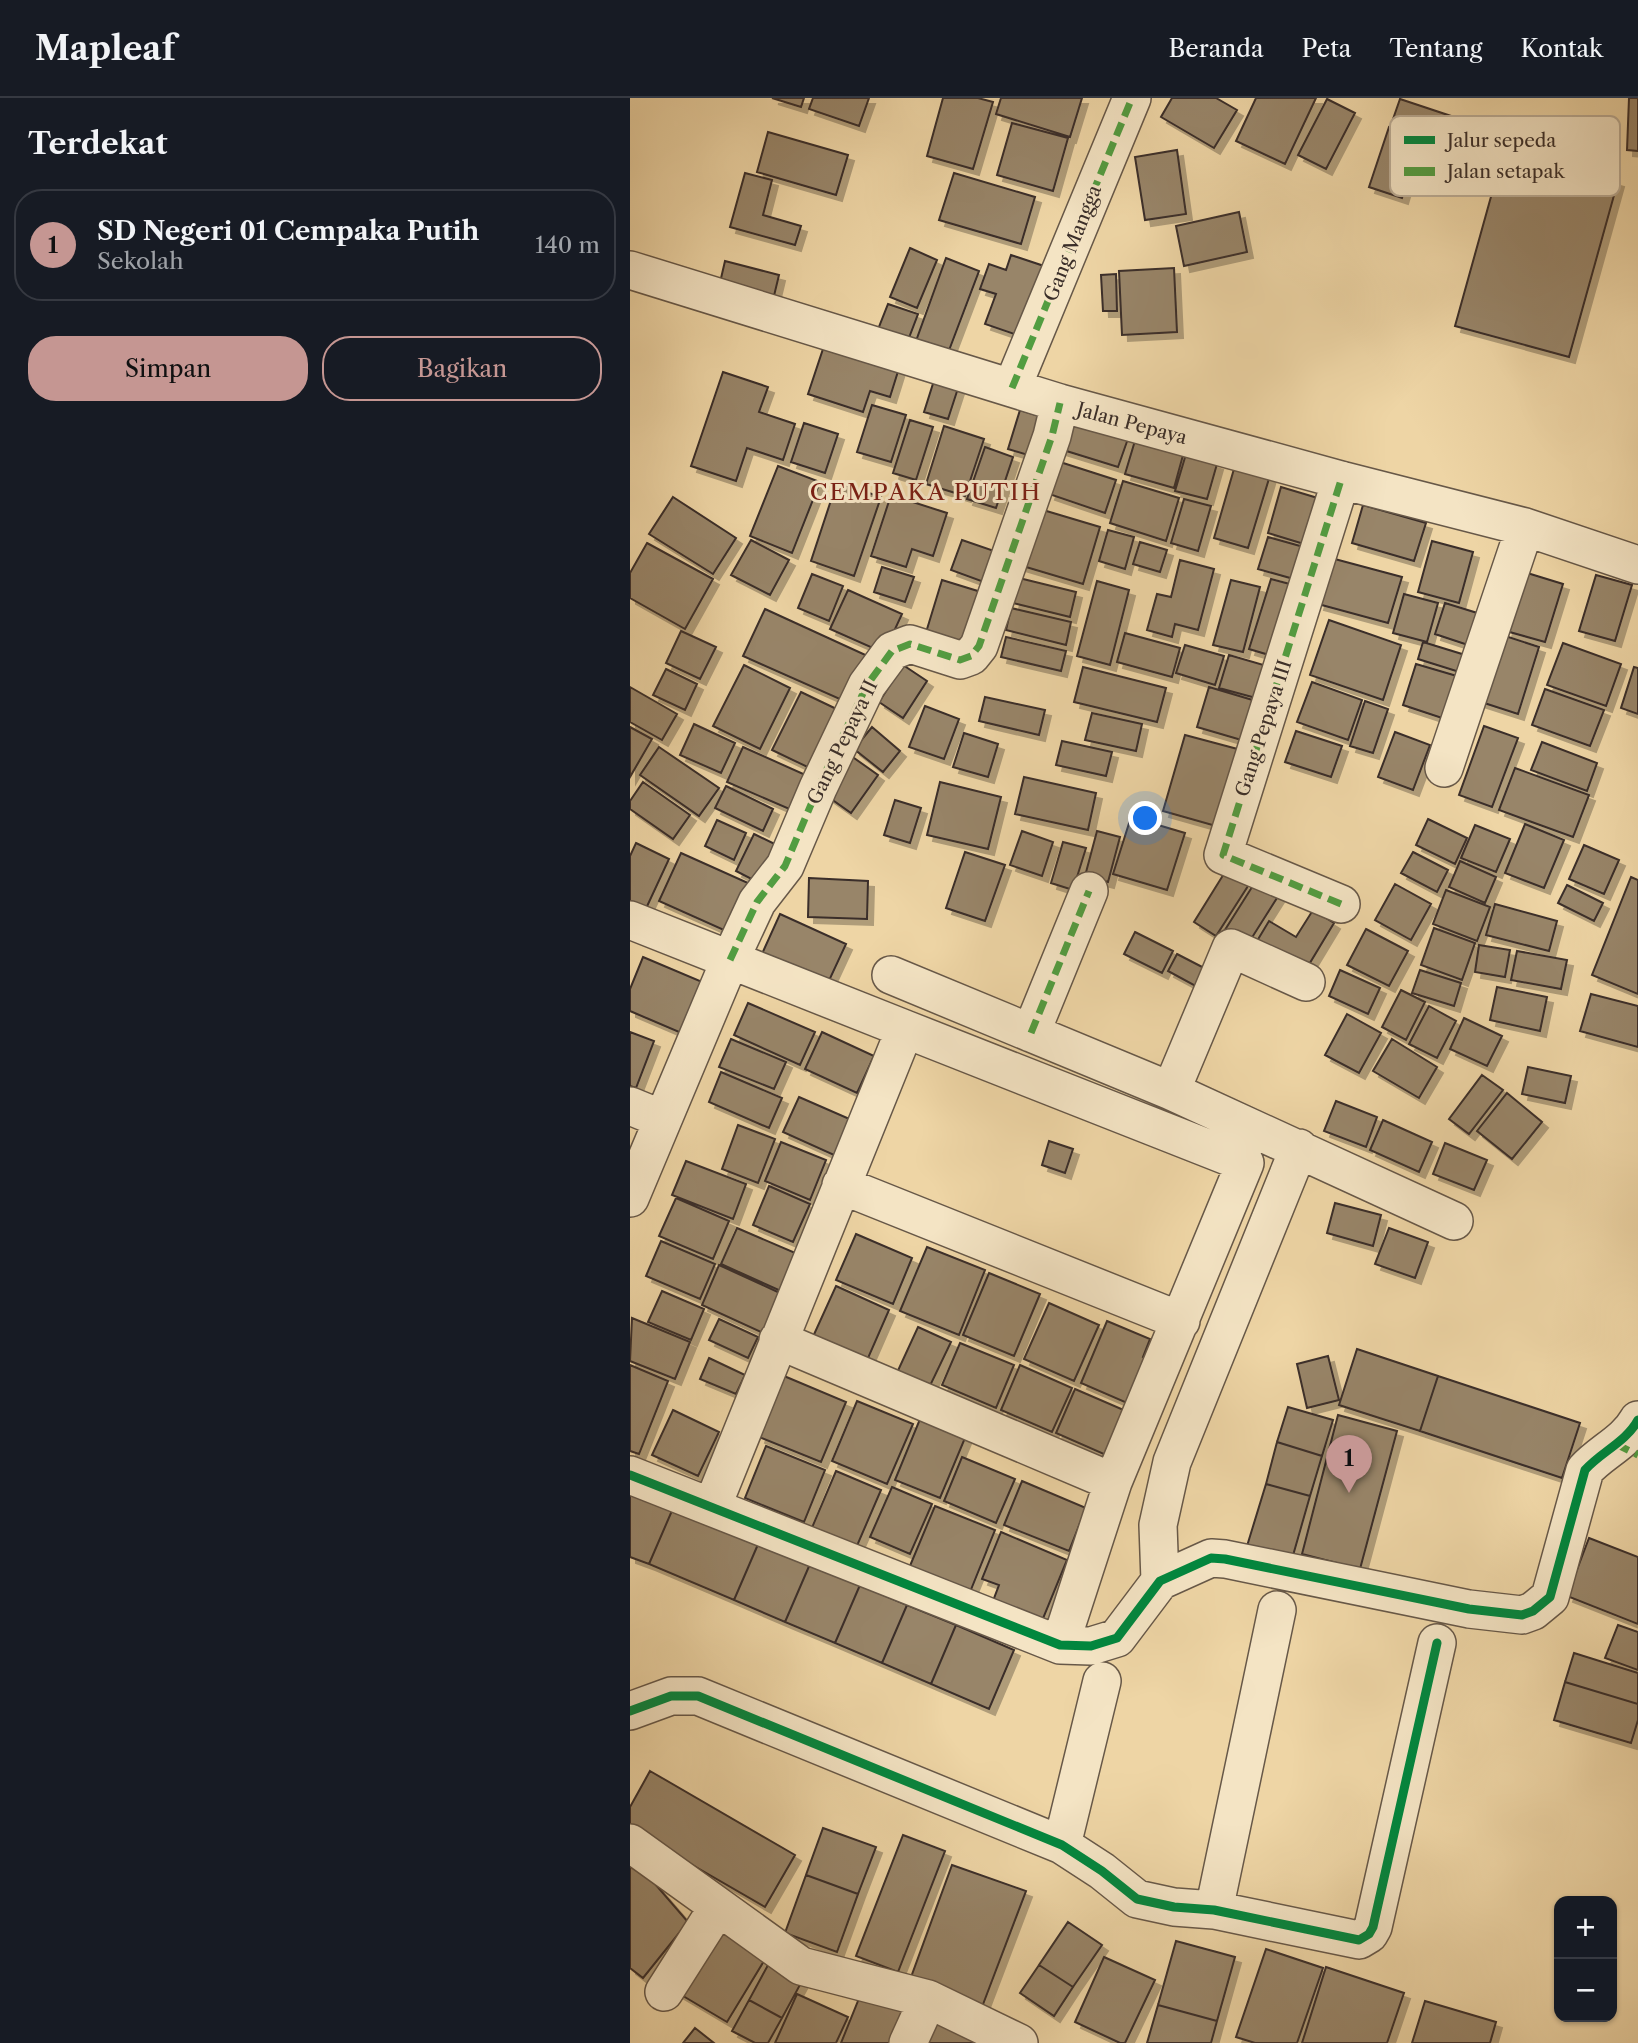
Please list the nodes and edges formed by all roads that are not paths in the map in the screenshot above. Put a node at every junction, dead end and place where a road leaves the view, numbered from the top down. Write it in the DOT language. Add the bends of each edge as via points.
graph roads {
  1 [pos="1132,98"];
  2 [pos="630,270"];
  3 [pos="1012,388"];
  4 [pos="1060,403"];
  5 [pos="1341,480"];
  6 [pos="1525,527"];
  7 [pos="1638,565"];
  8 [pos="1444,768"];
  9 [pos="1089,891"];
  10 [pos="1341,904"];
  11 [pos="630,920"];
  12 [pos="730,960"];
  13 [pos="891,975"];
  14 [pos="1306,982"];
  15 [pos="905,1029"];
  16 [pos="1031,1034"];
  17 [pos="1171,1091"];
  18 [pos="646,1112"];
  19 [pos="1299,1148"];
  20 [pos="841,1185"];
  21 [pos="630,1198"];
  22 [pos="1454,1220"];
  23 [pos="1181,1321"];
  24 [pos="778,1340"];
  25 [pos="1631,1440"];
  26 [pos="630,1475"];
  27 [pos="1113,1482"];
  28 [pos="712,1507"];
  29 [pos="1160,1581"];
  30 [pos="1277,1610"];
  31 [pos="1437,1643"];
  32 [pos="1060,1645"];
  33 [pos="1102,1681"];
  34 [pos="630,1711"];
  35 [pos="630,1843"];
  36 [pos="1062,1845"];
  37 [pos="718,1908"];
  38 [pos="1214,1910"];
  39 [pos="664,1992"];
  40 [pos="928,1998"];
  41 [pos="908,2043"];
  42 [pos="1019,2043"];
  1 -- 3 [label="street, Gang Mangga"];
  2 -- 3 [label="street, Jalan Pepaya"];
  3 -- 4 [label="street, Jalan Pepaya"];
  4 -- 5 [label="street, Jalan Pepaya"];
  4 -- 12 [label="street, Gang Pepaya II" via="979,646 960,660 910,644 892,651 867,685 785,866 757,902"];
  5 -- 6 [label="street, Jalan Pepaya"];
  5 -- 10 [label="street, Gang Pepaya III" via="1223,855"];
  6 -- 7 [label="street, Jalan Pepaya"];
  6 -- 8 [label="street"];
  9 -- 16 [label="street"];
  11 -- 12 [label="street"];
  12 -- 15 [label="street"];
  12 -- 18 [label="street"];
  13 -- 16 [label="street"];
  14 -- 17 [label="street" via="1231,948"];
  15 -- 20 [label="street"];
  15 -- 23 [label="street" via="1245,1163"];
  16 -- 17 [label="street"];
  17 -- 19 [label="street"];
  18 -- 21 [label="street"];
  19 -- 22 [label="street"];
  19 -- 29 [label="street" via="1172,1462 1158,1525"];
  20 -- 23 [label="street"];
  20 -- 24 [label="street"];
  23 -- 27 [label="street"];
  24 -- 27 [label="street"];
  24 -- 28 [label="street"];
  25 -- 29 [label="street" via="1597,1457 1585,1470 1550,1597 1522,1615 1469,1609 1225,1559 1211,1558"];
  26 -- 28 [label="street"];
  27 -- 32 [label="street"];
  28 -- 32 [label="street"];
  29 -- 32 [label="street" via="1117,1638 1091,1646"];
  30 -- 38 [label="street"];
  31 -- 38 [label="street" via="1369,1934 1359,1940"];
  33 -- 36 [label="street"];
  34 -- 36 [label="street" via="671,1696 698,1696"];
  35 -- 37 [label="street"];
  36 -- 38 [label="street" via="1137,1899"];
  37 -- 39 [label="street"];
  37 -- 40 [label="street" via="801,1966"];
  40 -- 41 [label="street"];
  40 -- 42 [label="street"];
}
